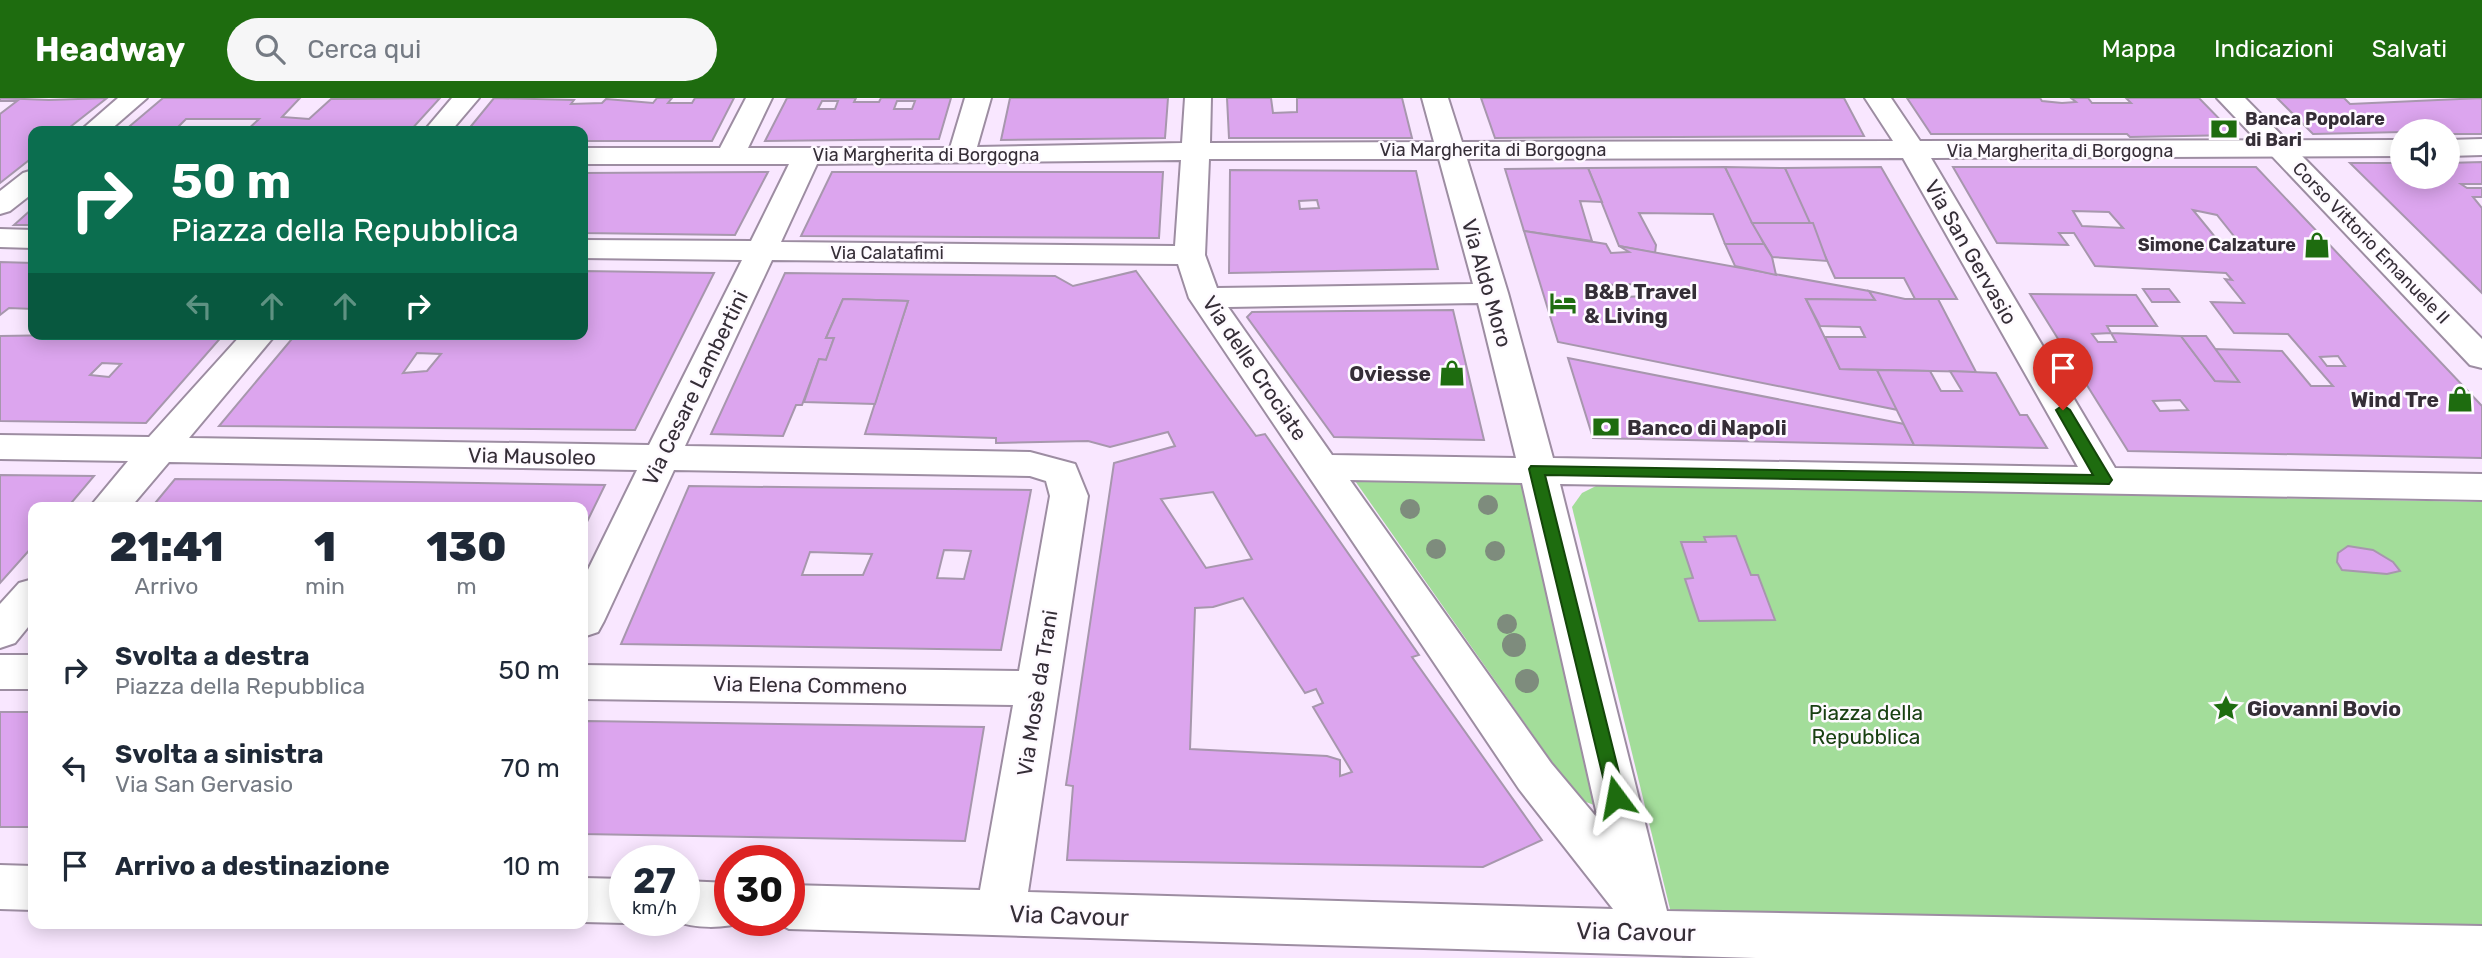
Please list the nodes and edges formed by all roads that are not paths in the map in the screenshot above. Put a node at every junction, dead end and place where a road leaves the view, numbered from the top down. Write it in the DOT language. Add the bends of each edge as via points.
graph roads {
  1 [pos="134,98"];
  2 [pos="466,98"];
  3 [pos="759,98"];
  4 [pos="978,98"];
  5 [pos="1198,98"];
  6 [pos="1435,98"];
  7 [pos="1878,98"];
  8 [pos="2230,98"];
  9 [pos="99,126"];
  10 [pos="441,126"];
  11 [pos="2482,147"];
  12 [pos="2390,148"];
  13 [pos="2460,148"];
  14 [pos="1449,150"];
  15 [pos="2280,150"];
  16 [pos="1195,151"];
  17 [pos="1913,151"];
  18 [pos="588,156"];
  19 [pos="730,156"];
  20 [pos="807,156"];
  21 [pos="961,156"];
  22 [pos="28,183"];
  23 [pos="0,205"];
  24 [pos="0,238"];
  25 [pos="28,239"];
  26 [pos="588,249"];
  27 [pos="760,252"];
  28 [pos="1191,256"];
  29 [pos="1492,293"];
  30 [pos="1205,298"];
  31 [pos="255,340"];
  32 [pos="2482,358"];
  33 [pos="0,447"];
  34 [pos="159,450"];
  35 [pos="662,458"];
  36 [pos="1322,467"];
  37 [pos="1536,469"];
  38 [pos="1062,473"];
  39 [pos="2104,480"];
  40 [pos="2482,487"];
  41 [pos="113,502"];
  42 [pos="28,599"];
  43 [pos="588,611"];
  44 [pos="0,632"];
  45 [pos="0,672"];
  46 [pos="28,673"];
  47 [pos="588,682"];
  48 [pos="1038,688"];
  49 [pos="0,887"];
  50 [pos="28,888"];
  51 [pos="588,900"];
  52 [pos="609,901"];
  53 [pos="805,908"];
  54 [pos="1000,914"];
  55 [pos="1648,934"];
  56 [pos="2482,949"];
  1 -- 9 [label="street"];
  2 -- 10 [label="street"];
  3 -- 19 [label="street"];
  4 -- 21 [label="street"];
  5 -- 16 [label="street, Via delle Crociate"];
  6 -- 14 [label="street, Via Aldo Moro"];
  7 -- 17 [label="street, Via San Gervasio"];
  8 -- 15 [label="street, Corso Vittorio Emanuele II"];
  11 -- 13 [label="street"];
  12 -- 15 [label="street, Via Margherita di Borgogna"];
  14 -- 16 [label="street, Via Margherita di Borgogna"];
  14 -- 17 [label="street, Via Margherita di Borgogna"];
  14 -- 29 [label="street, Via Aldo Moro"];
  15 -- 17 [label="street, Via Margherita di Borgogna"];
  15 -- 32 [label="street, Corso Vittorio Emanuele II"];
  16 -- 21 [label="street, Via Margherita di Borgogna"];
  16 -- 28 [label="street, Via delle Crociate"];
  17 -- 39 [label="street, Via San Gervasio"];
  18 -- 19 [label="street, Via Margherita di Borgogna"];
  19 -- 20 [label="street, Via Margherita di Borgogna"];
  20 -- 21 [label="street, Via Margherita di Borgogna"];
  20 -- 27 [label="street, Via Cesare Lambertini"];
  22 -- 23 [label="street"];
  24 -- 25 [label="street"];
  26 -- 27 [label="street, Via Calatafimi"];
  27 -- 28 [label="street, Via Calatafimi"];
  27 -- 35 [label="street, Via Cesare Lambertini"];
  28 -- 30 [label="street, Via delle Crociate"];
  29 -- 30 [label="street"];
  29 -- 37 [label="street, Via Aldo Moro"];
  30 -- 36 [label="street, Via delle Crociate"];
  31 -- 34 [label="street"];
  33 -- 34 [label="street, Via Mausoleo"];
  34 -- 35 [label="street, Via Mausoleo"];
  34 -- 41 [label="street"];
  35 -- 38 [label="street, Via Mausoleo" via="1030,464"];
  35 -- 43 [label="street, Via Cesare Lambertini"];
  36 -- 37 [label="street"];
  36 -- 55 [label="street"];
  37 -- 39 [label="street"];
  37 -- 55 [label="street"];
  38 -- 48 [label="street, Via Mosè da Trani" via="1069,496"];
  39 -- 40 [label="street"];
  42 -- 44 [label="street"];
  45 -- 46 [label="street"];
  47 -- 48 [label="street, Via Elena Commeno"];
  48 -- 54 [label="street, Via Mosè da Trani"];
  49 -- 50 [label="street"];
  51 -- 52 [label="street"];
  53 -- 54 [label="street, Via Cavour"];
  54 -- 55 [label="street, Via Cavour"];
  55 -- 56 [label="street, Via Cavour"];
}
